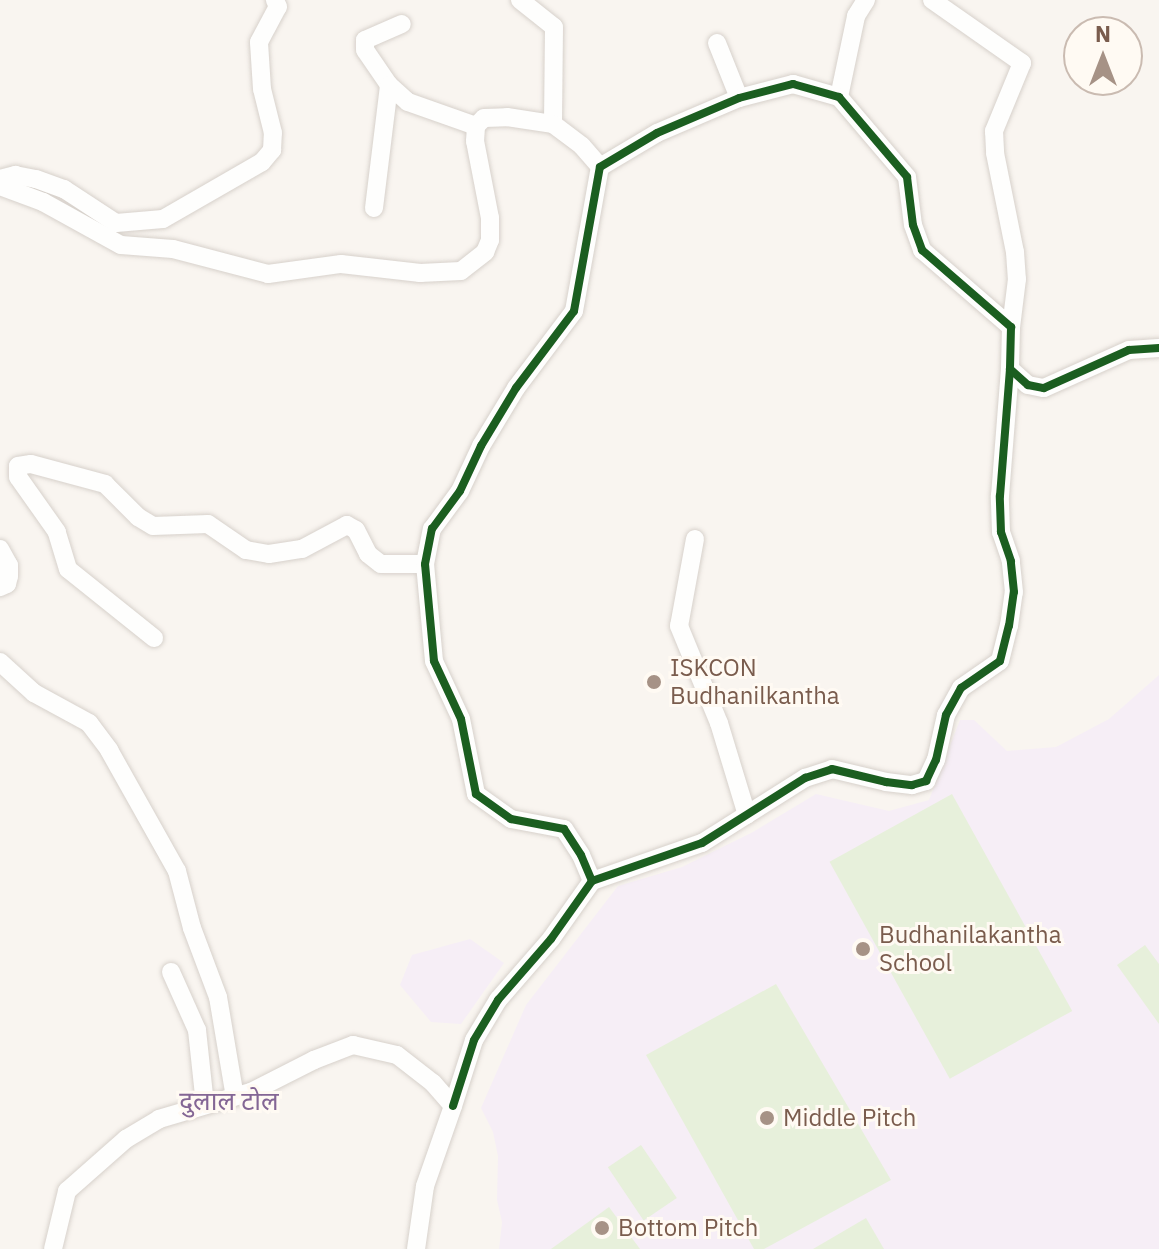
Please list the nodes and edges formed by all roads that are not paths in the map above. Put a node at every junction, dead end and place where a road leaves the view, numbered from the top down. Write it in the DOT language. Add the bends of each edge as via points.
graph roads {
  1 [pos="275,0"];
  2 [pos="520,0"];
  3 [pos="866,0"];
  4 [pos="932,0"];
  5 [pos="402,24"];
  6 [pos="717,43"];
  7 [pos="389,85"];
  8 [pos="839,97"];
  9 [pos="739,98"];
  10 [pos="553,124"];
  11 [pos="476,126"];
  12 [pos="600,167"];
  13 [pos="0,179"];
  14 [pos="0,186"];
  15 [pos="374,208"];
  16 [pos="1011,327"];
  17 [pos="1159,348"];
  18 [pos="1010,369"];
  19 [pos="695,539"];
  20 [pos="0,549"];
  21 [pos="425,564"];
  22 [pos="0,587"];
  23 [pos="154,638"];
  24 [pos="0,662"];
  25 [pos="747,815"];
  26 [pos="592,881"];
  27 [pos="171,972"];
  28 [pos="235,1097"];
  29 [pos="205,1105"];
  30 [pos="453,1106"];
  31 [pos="53,1249"];
  32 [pos="416,1249"];
  1 -- 13 [label="street" via="278,7 259,42 262,89 273,133 272,150 262,162 163,219 116,223 64,189 15,175"];
  2 -- 10 [label="street" via="554,27"];
  3 -- 8 [label="street" via="856,16"];
  4 -- 16 [label="street" via="1022,63 994,131 1015,252"];
  5 -- 7 [label="street" via="365,40 365,50"];
  6 -- 9 [label="street"];
  7 -- 11 [label="street" via="408,102"];
  7 -- 15 [label="street"];
  8 -- 9 [label="street" via="793,84"];
  8 -- 16 [label="street" via="907,177 922,250"];
  9 -- 12 [label="street" via="657,133"];
  10 -- 11 [label="street" via="507,117 484,118"];
  10 -- 12 [label="street"];
  11 -- 14 [label="street" via="490,240 476,263 461,271 420,273 341,264 268,274 173,249 121,245 43,202"];
  12 -- 21 [label="street" via="574,311 516,388 460,491 432,529"];
  16 -- 18 [label="street"];
  17 -- 18 [label="street" via="1129,350 1044,388 1028,385"];
  18 -- 25 [label="street" via="1001,532 1014,592 1000,661 961,688 946,715 926,781 886,782 832,769 805,778"];
  19 -- 25 [label="street" via="679,626 719,723"];
  20 -- 22 [label="street" via="9,576"];
  21 -- 23 [label="street" via="381,564 347,525 302,549 269,554 246,550 208,524 153,526 105,484 31,464 18,466 18,477 57,532 68,569"];
  21 -- 26 [label="street" via="434,661 461,719 476,794 511,819 564,829"];
  24 -- 28 [label="street" via="34,693 89,723 177,871 218,997"];
  25 -- 26 [label="street" via="702,843"];
  26 -- 30 [label="street" via="498,1000 474,1040"];
  27 -- 29 [label="street" via="197,1030"];
  28 -- 29 [label="street"];
  28 -- 30 [label="street" via="353,1045 397,1055"];
  29 -- 31 [label="street" via="159,1119 95,1162 67,1191"];
  30 -- 32 [label="street" via="425,1186"];
}
